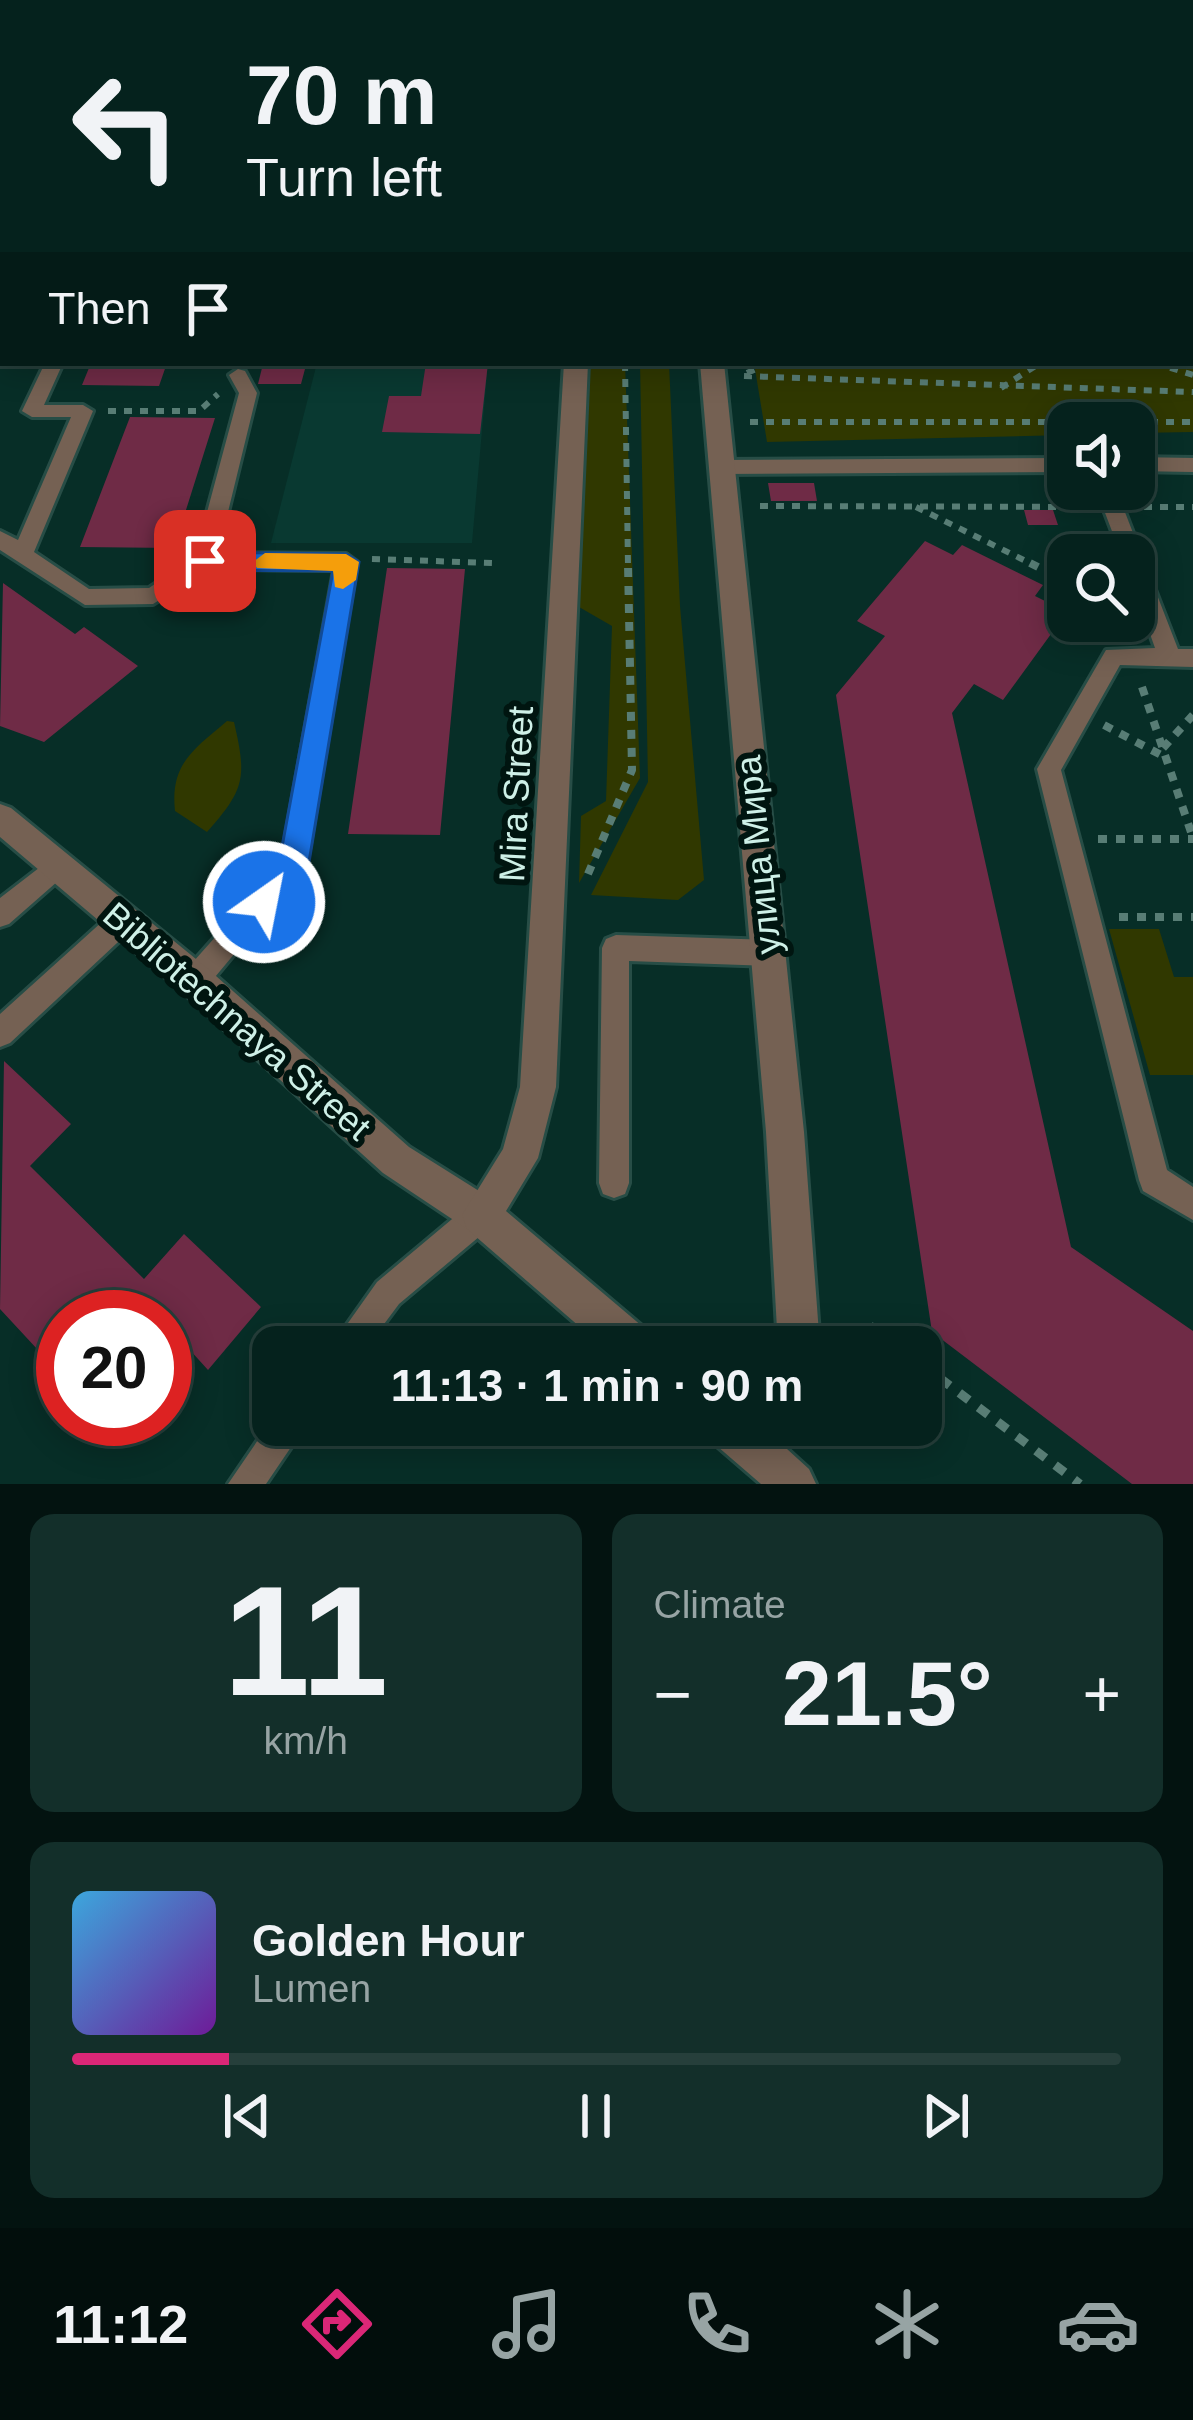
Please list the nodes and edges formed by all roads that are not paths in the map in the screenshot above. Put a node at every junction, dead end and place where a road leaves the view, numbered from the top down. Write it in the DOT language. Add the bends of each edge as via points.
graph roads {
  1 [pos="53,366"];
  2 [pos="576,366"];
  3 [pos="712,366"];
  4 [pos="238,376"];
  5 [pos="1155,464"];
  6 [pos="1047,465"];
  7 [pos="1193,465"];
  8 [pos="719,467"];
  9 [pos="0,539"];
  10 [pos="22,554"];
  11 [pos="205,561"];
  12 [pos="1155,602"];
  13 [pos="1182,658"];
  14 [pos="0,818"];
  15 [pos="57,866"];
  16 [pos="0,915"];
  17 [pos="123,920"];
  18 [pos="768,953"];
  19 [pos="195,980"];
  20 [pos="0,1033"];
  21 [pos="614,1184"];
  22 [pos="1193,1205"];
  23 [pos="481,1215"];
  24 [pos="363,1326"];
  25 [pos="610,1326"];
  26 [pos="797,1326"];
  27 [pos="273,1446"];
  28 [pos="245,1484"];
  1 -- 10 [label="lane" via="32,411 82,411"];
  2 -- 23 [label="street, Mira Street" via="538,1087 519,1159"];
  3 -- 8 [label="street, улица Мира"];
  4 -- 11 [label="lane" via="248,393"];
  5 -- 7 [label="lane"];
  6 -- 8 [label="lane"];
  8 -- 18 [label="street, улица Мира"];
  9 -- 10 [label="lane"];
  10 -- 11 [label="lane" via="85,597 153,596"];
  11 -- 19 [label="lane" via="346,562 293,868"];
  12 -- 13 [label="lane"];
  13 -- 22 [label="lane" via="1114,656 1049,769 1154,1180"];
  14 -- 15 [label="street, Bibliotechnaya Street"];
  15 -- 16 [label="lane"];
  15 -- 17 [label="street, Bibliotechnaya Street"];
  17 -- 19 [label="street, Bibliotechnaya Street"];
  17 -- 20 [label="lane"];
  18 -- 21 [label="lane" via="616,948"];
  18 -- 26 [label="street, улица Мира"];
  19 -- 23 [label="street, Bibliotechnaya Street" via="396,1160"];
  23 -- 24 [label="lane" via="388,1293"];
  23 -- 25 [label="street, Bibliotechnaya Street"];
  27 -- 28 [label="lane"];
}
